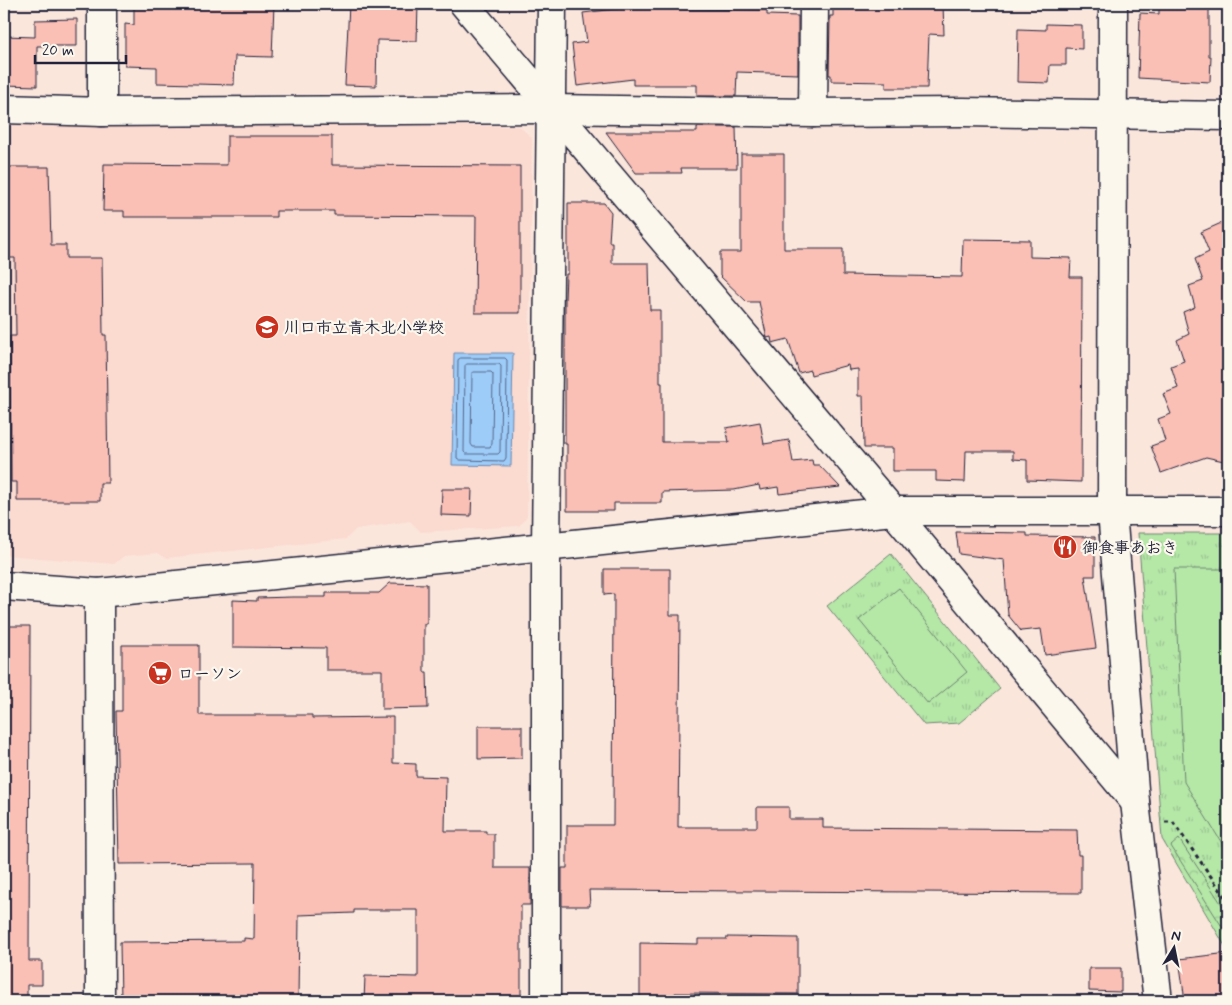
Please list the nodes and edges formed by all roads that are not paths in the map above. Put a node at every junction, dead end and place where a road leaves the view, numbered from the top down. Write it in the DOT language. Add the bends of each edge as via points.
graph roads {
  1 [pos="102,4"];
  2 [pos="464,4"];
  3 [pos="552,4"];
  4 [pos="814,4"];
  5 [pos="1113,4"];
  6 [pos="4,109"];
  7 [pos="552,109"];
  8 [pos="102,112"];
  9 [pos="813,114"];
  10 [pos="1112,115"];
  11 [pos="1228,116"];
  12 [pos="1112,511"];
  13 [pos="1228,511"];
  14 [pos="893,512"];
  15 [pos="546,547"];
  16 [pos="4,586"];
  17 [pos="99,593"];
  18 [pos="1136,813"];
  19 [pos="100,1001"];
  20 [pos="546,1001"];
  21 [pos="1158,1001"];
  1 -- 8 [label="street"];
  2 -- 7 [label="street"];
  3 -- 7 [label="street"];
  4 -- 9 [label="street"];
  5 -- 10 [label="street"];
  6 -- 8 [label="street"];
  7 -- 8 [label="street"];
  7 -- 9 [label="street"];
  7 -- 14 [label="street"];
  7 -- 15 [label="street"];
  9 -- 10 [label="street" via="963,112"];
  10 -- 11 [label="street"];
  10 -- 12 [label="street"];
  12 -- 13 [label="street"];
  12 -- 14 [label="street"];
  12 -- 18 [label="street"];
  14 -- 15 [label="street"];
  14 -- 18 [label="street"];
  15 -- 17 [label="street"];
  15 -- 20 [label="street"];
  16 -- 17 [label="street"];
  17 -- 19 [label="street"];
  18 -- 21 [label="street"];
}
